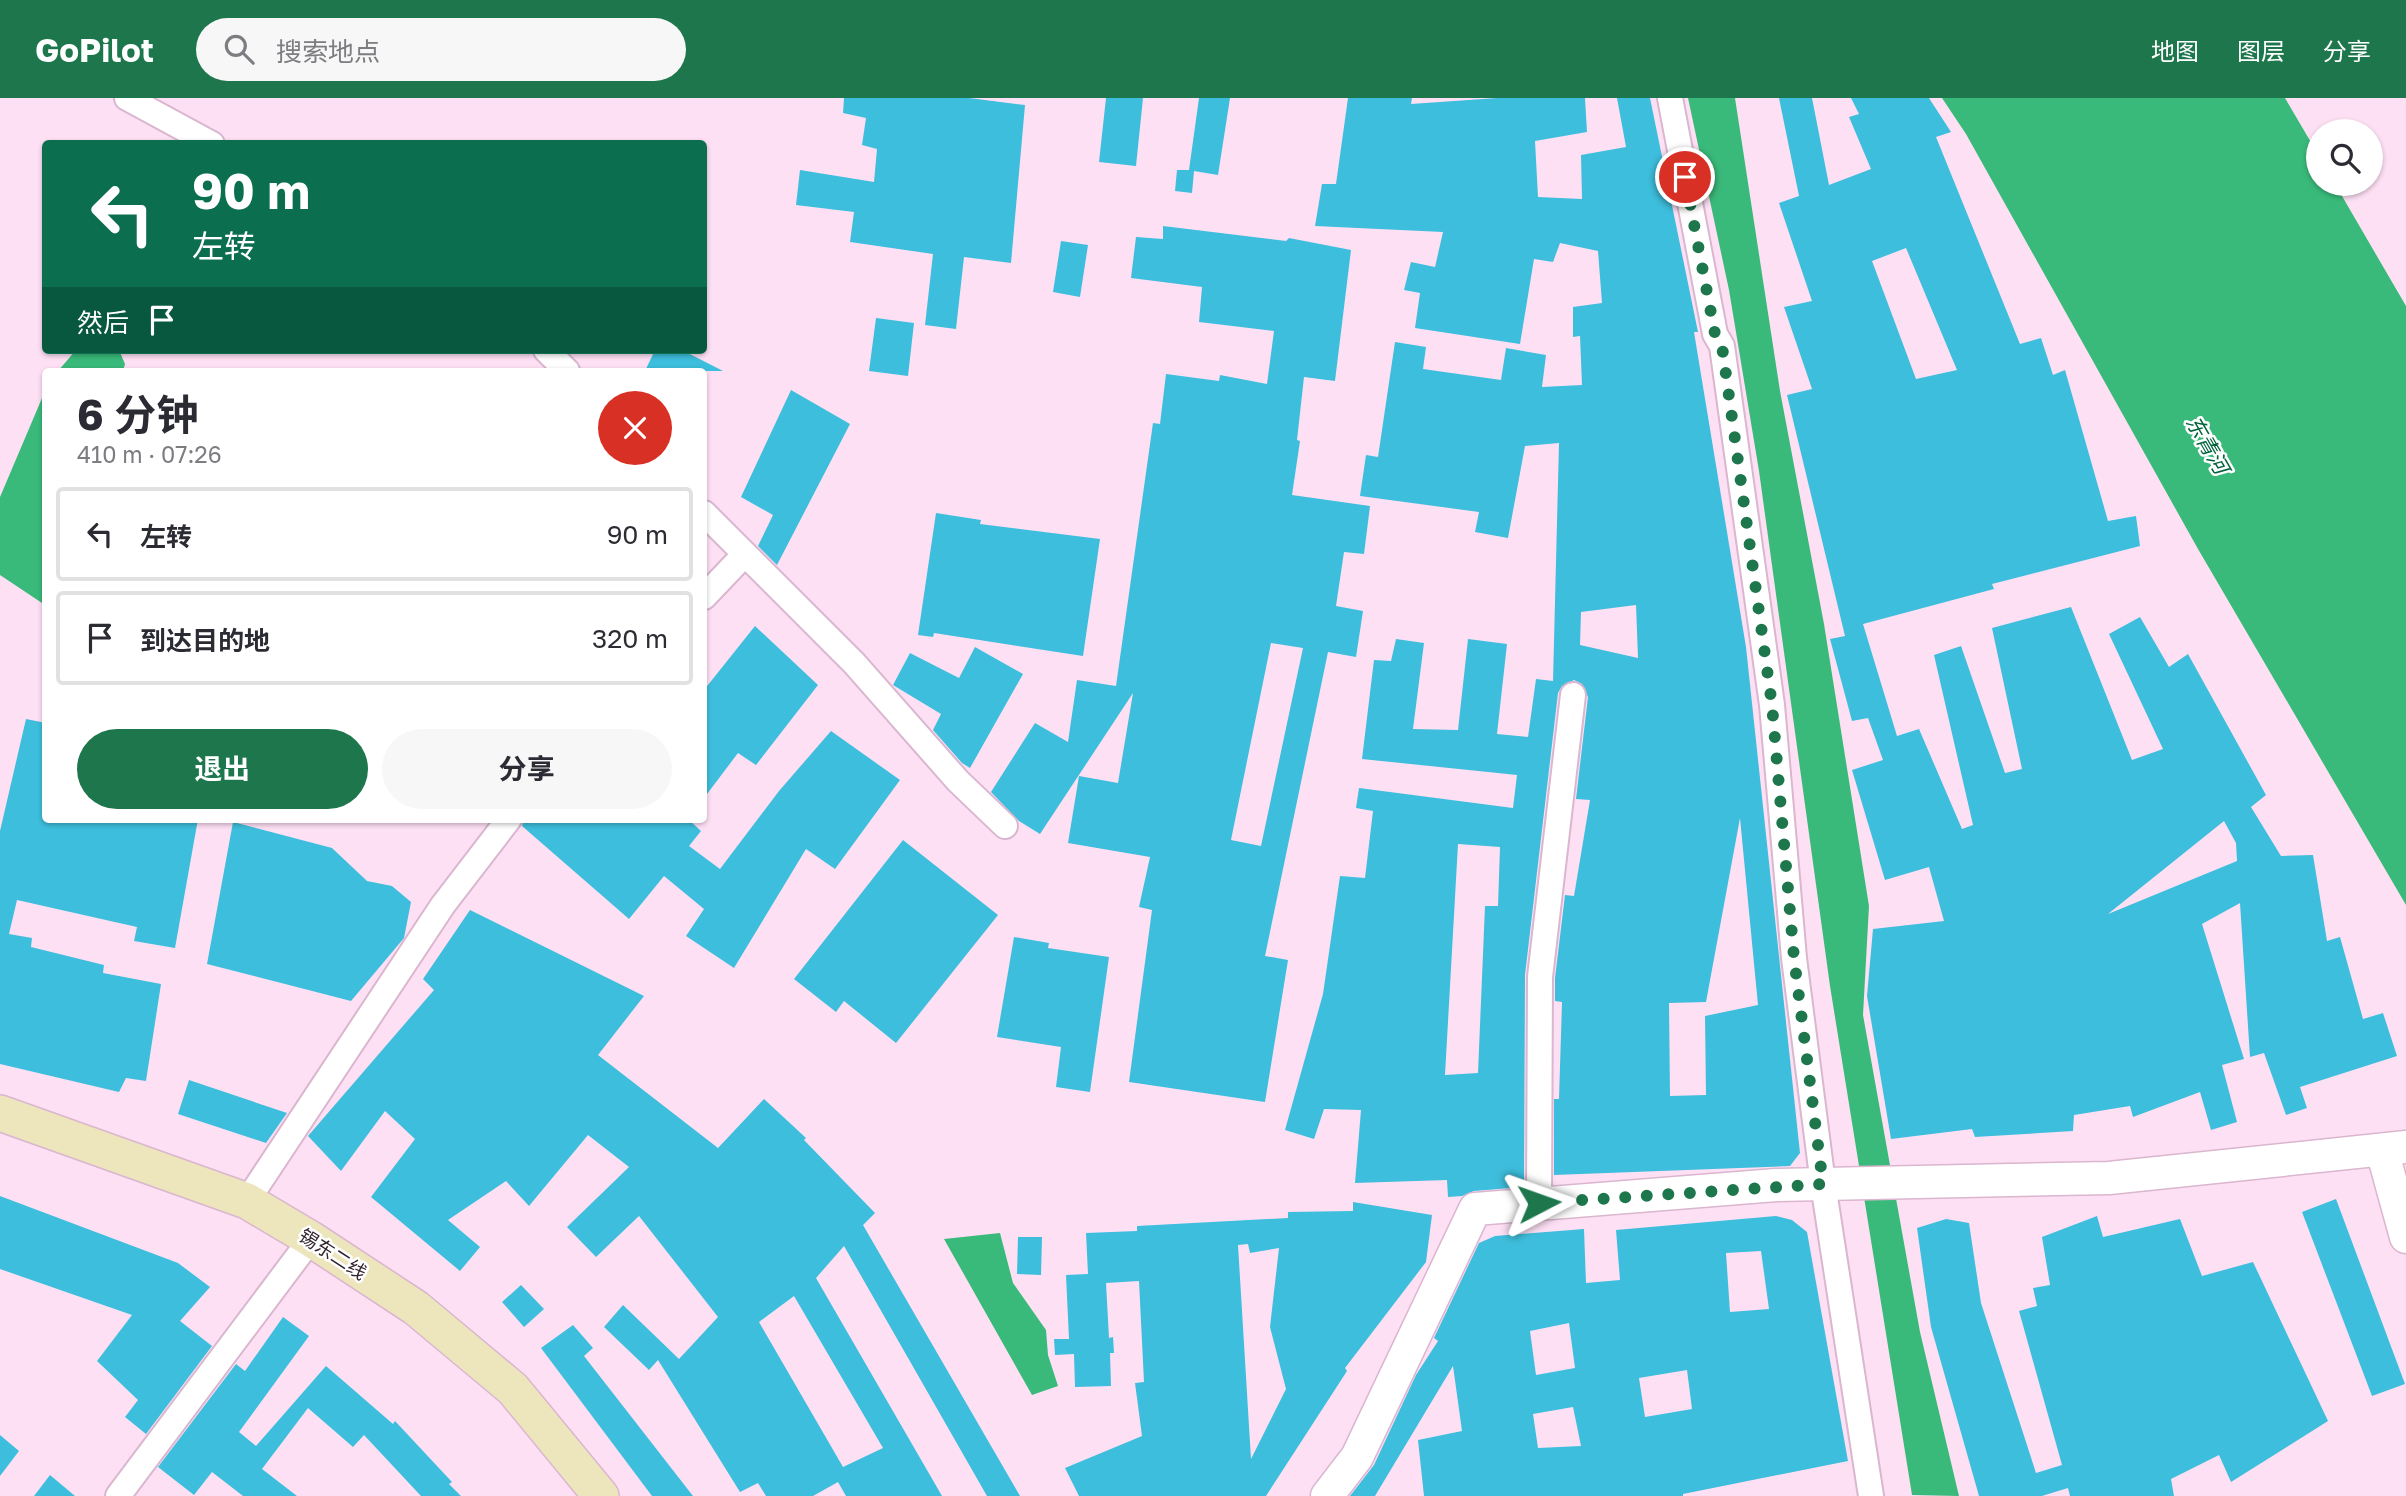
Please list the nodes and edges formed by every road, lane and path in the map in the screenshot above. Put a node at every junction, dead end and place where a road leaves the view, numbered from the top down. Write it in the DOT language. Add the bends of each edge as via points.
graph roads {
  1 [pos="127,98"];
  2 [pos="1670,98"];
  3 [pos="205,140"];
  4 [pos="550,354"];
  5 [pos="564,368"];
  6 [pos="707,516"];
  7 [pos="745,554"];
  8 [pos="707,594"];
  9 [pos="1573,695"];
  10 [pos="506,823"];
  11 [pos="1005,826"];
  12 [pos="0,1113"];
  13 [pos="2394,1148"];
  14 [pos="1823,1184"];
  15 [pos="247,1201"];
  16 [pos="1539,1203"];
  17 [pos="2406,1237"];
  18 [pos="311,1239"];
  19 [pos="118,1496"];
  20 [pos="601,1496"];
  21 [pos="1327,1496"];
  22 [pos="1871,1496"];
  1 -- 3 [label="street"];
  2 -- 14 [label="street" via="1715,334 1722,346 1772,705 1794,958"];
  4 -- 5 [label="street"];
  6 -- 7 [label="street"];
  7 -- 8 [label="street"];
  7 -- 11 [label="street" via="854,663 958,782"];
  9 -- 16 [label="street" via="1540,978"];
  10 -- 15 [label="street" via="443,905"];
  12 -- 15 [label="main road, 锡东二线"];
  13 -- 14 [label="street" via="2109,1178"];
  13 -- 17 [label="street"];
  14 -- 16 [label="street"];
  14 -- 22 [label="street"];
  15 -- 18 [label="main road, 锡东二线"];
  16 -- 21 [label="street" via="1475,1209 1357,1457"];
  18 -- 19 [label="street"];
  18 -- 20 [label="main road, 锡东二线" via="416,1308 513,1389"];
}
